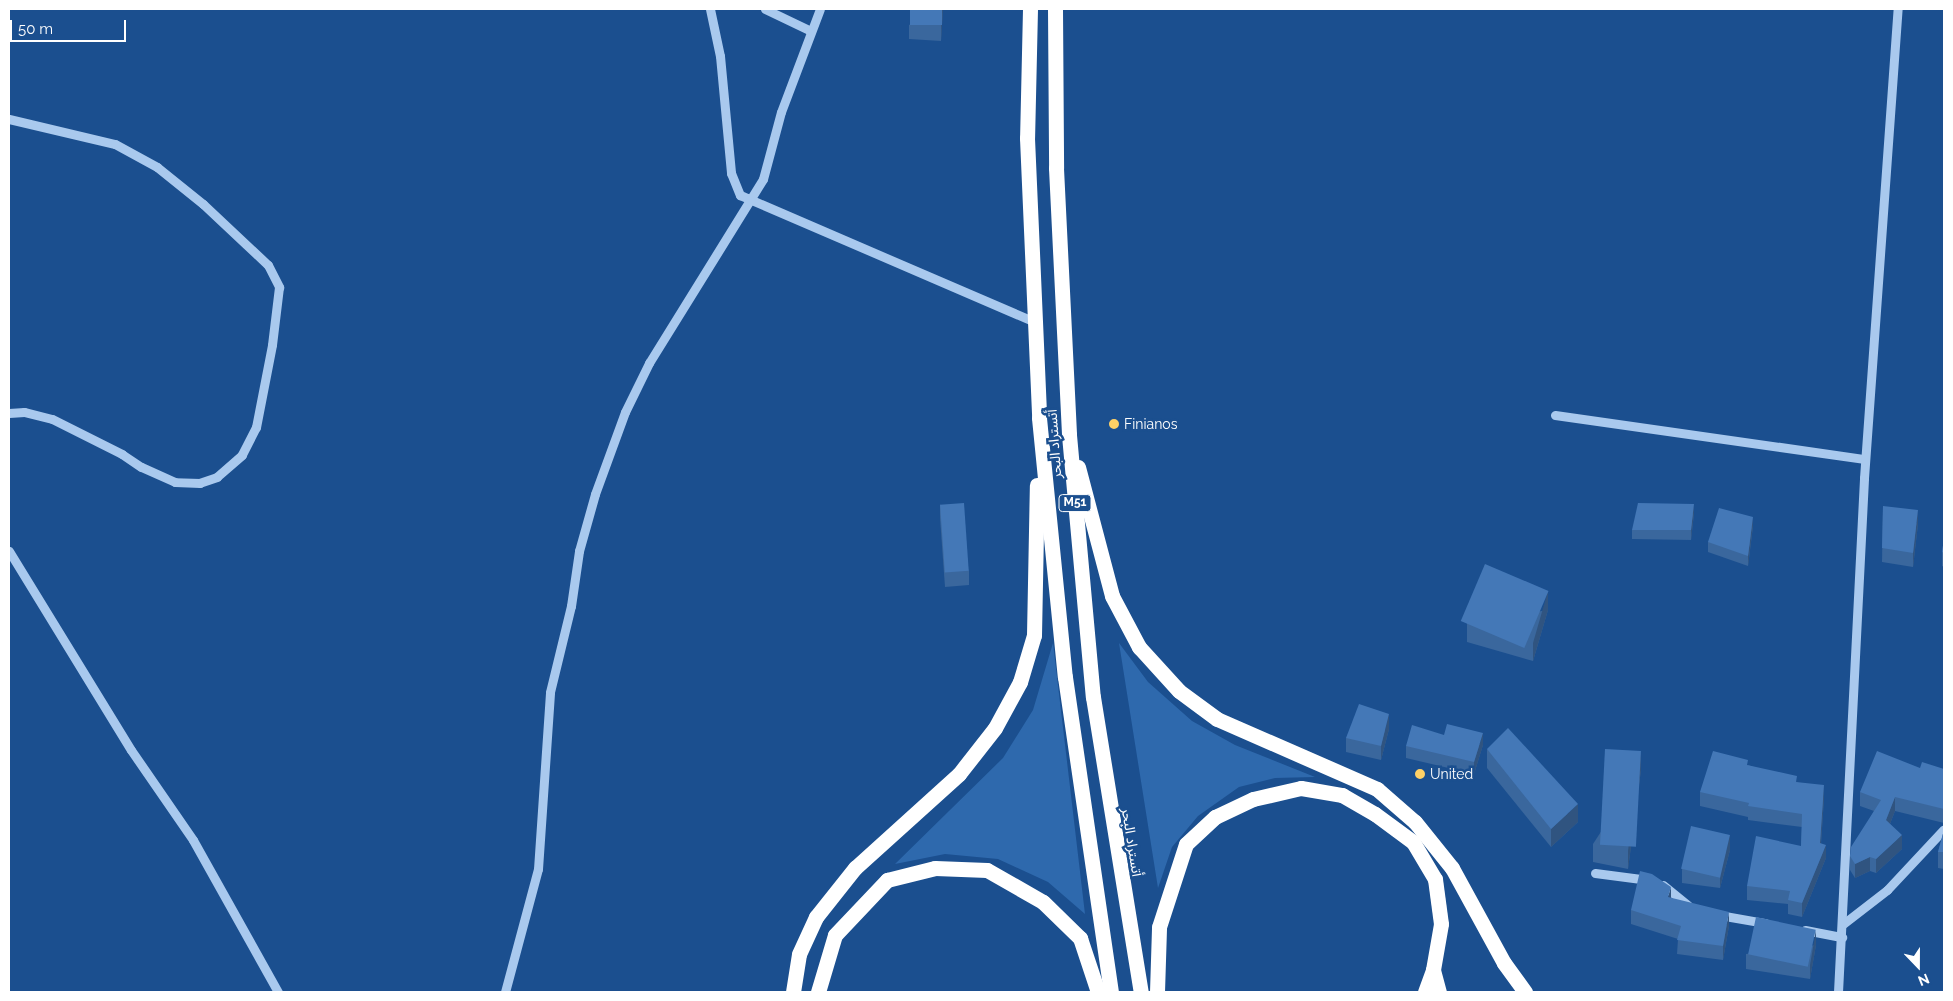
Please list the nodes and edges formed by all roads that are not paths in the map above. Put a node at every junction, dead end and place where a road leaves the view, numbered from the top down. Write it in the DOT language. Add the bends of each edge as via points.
graph roads {
  1 [pos="710,9"];
  2 [pos="765,9"];
  3 [pos="820,9"];
  4 [pos="1030,9"];
  5 [pos="1055,9"];
  6 [pos="1898,9"];
  7 [pos="812,31"];
  8 [pos="9,118"];
  9 [pos="749,202"];
  10 [pos="1033,321"];
  11 [pos="9,414"];
  12 [pos="1555,415"];
  13 [pos="1039,418"];
  14 [pos="1069,435"];
  15 [pos="1865,458"];
  16 [pos="9,552"];
  17 [pos="1944,830"];
  18 [pos="1595,873"];
  19 [pos="1695,909"];
  20 [pos="1712,913"];
  21 [pos="1843,924"];
  22 [pos="1778,926"];
  23 [pos="1796,929"];
  24 [pos="1842,937"];
  25 [pos="1504,963"];
  26 [pos="1433,970"];
  27 [pos="278,992"];
  28 [pos="505,992"];
  29 [pos="793,992"];
  30 [pos="818,992"];
  31 [pos="1098,992"];
  32 [pos="1112,992"];
  33 [pos="1141,992"];
  34 [pos="1158,992"];
  35 [pos="1425,992"];
  36 [pos="1439,992"];
  37 [pos="1512,992"];
  38 [pos="1525,992"];
  39 [pos="1838,992"];
  1 -- 9 [label="street" via="720,56 731,172 740,196"];
  2 -- 7 [label="street"];
  3 -- 7 [label="street"];
  4 -- 10 [label="highway, أتستراد البحر / M51" via="1026,138"];
  5 -- 14 [label="highway, أتستراد البحر / M51" via="1056,168"];
  6 -- 15 [label="street"];
  7 -- 9 [label="street" via="781,112 768,167"];
  8 -- 11 [label="street" via="115,144 157,167 204,204 268,265 279,287 272,346 256,426 242,455 217,477 200,483 175,482 52,419 24,412"];
  9 -- 10 [label="street"];
  9 -- 28 [label="street" via="635,391 585,526 550,692 538,869"];
  10 -- 13 [label="highway, أتستراد البحر / M51"];
  12 -- 15 [label="street"];
  13 -- 29 [label="highway" via="1034,634 1020,682 995,728 959,774 855,868 816,917 799,954"];
  13 -- 32 [label="highway, أتستراد البحر / M51" via="1065,677"];
  14 -- 25 [label="highway" via="1112,596 1139,647 1179,691 1217,719 1378,789 1452,868"];
  14 -- 33 [label="highway, أتستراد البحر / M51" via="1093,697"];
  15 -- 21 [label="street"];
  16 -- 27 [label="street" via="131,750 192,840"];
  17 -- 21 [label="street" via="1887,890"];
  18 -- 19 [label="street" via="1656,882"];
  20 -- 22 [label="street"];
  21 -- 24 [label="street"];
  23 -- 24 [label="street"];
  24 -- 39 [label="street"];
  25 -- 37 [label="highway"];
  25 -- 38 [label="highway"];
  26 -- 34 [label="highway" via="1441,924 1435,880 1413,842 1375,814 1342,796 1301,788 1245,802 1215,817 1186,844 1159,927"];
  26 -- 35 [label="highway"];
  26 -- 36 [label="highway"];
  30 -- 31 [label="highway" via="835,935 880,887 887,880 935,868 987,870 1043,902 1080,938"];
}
